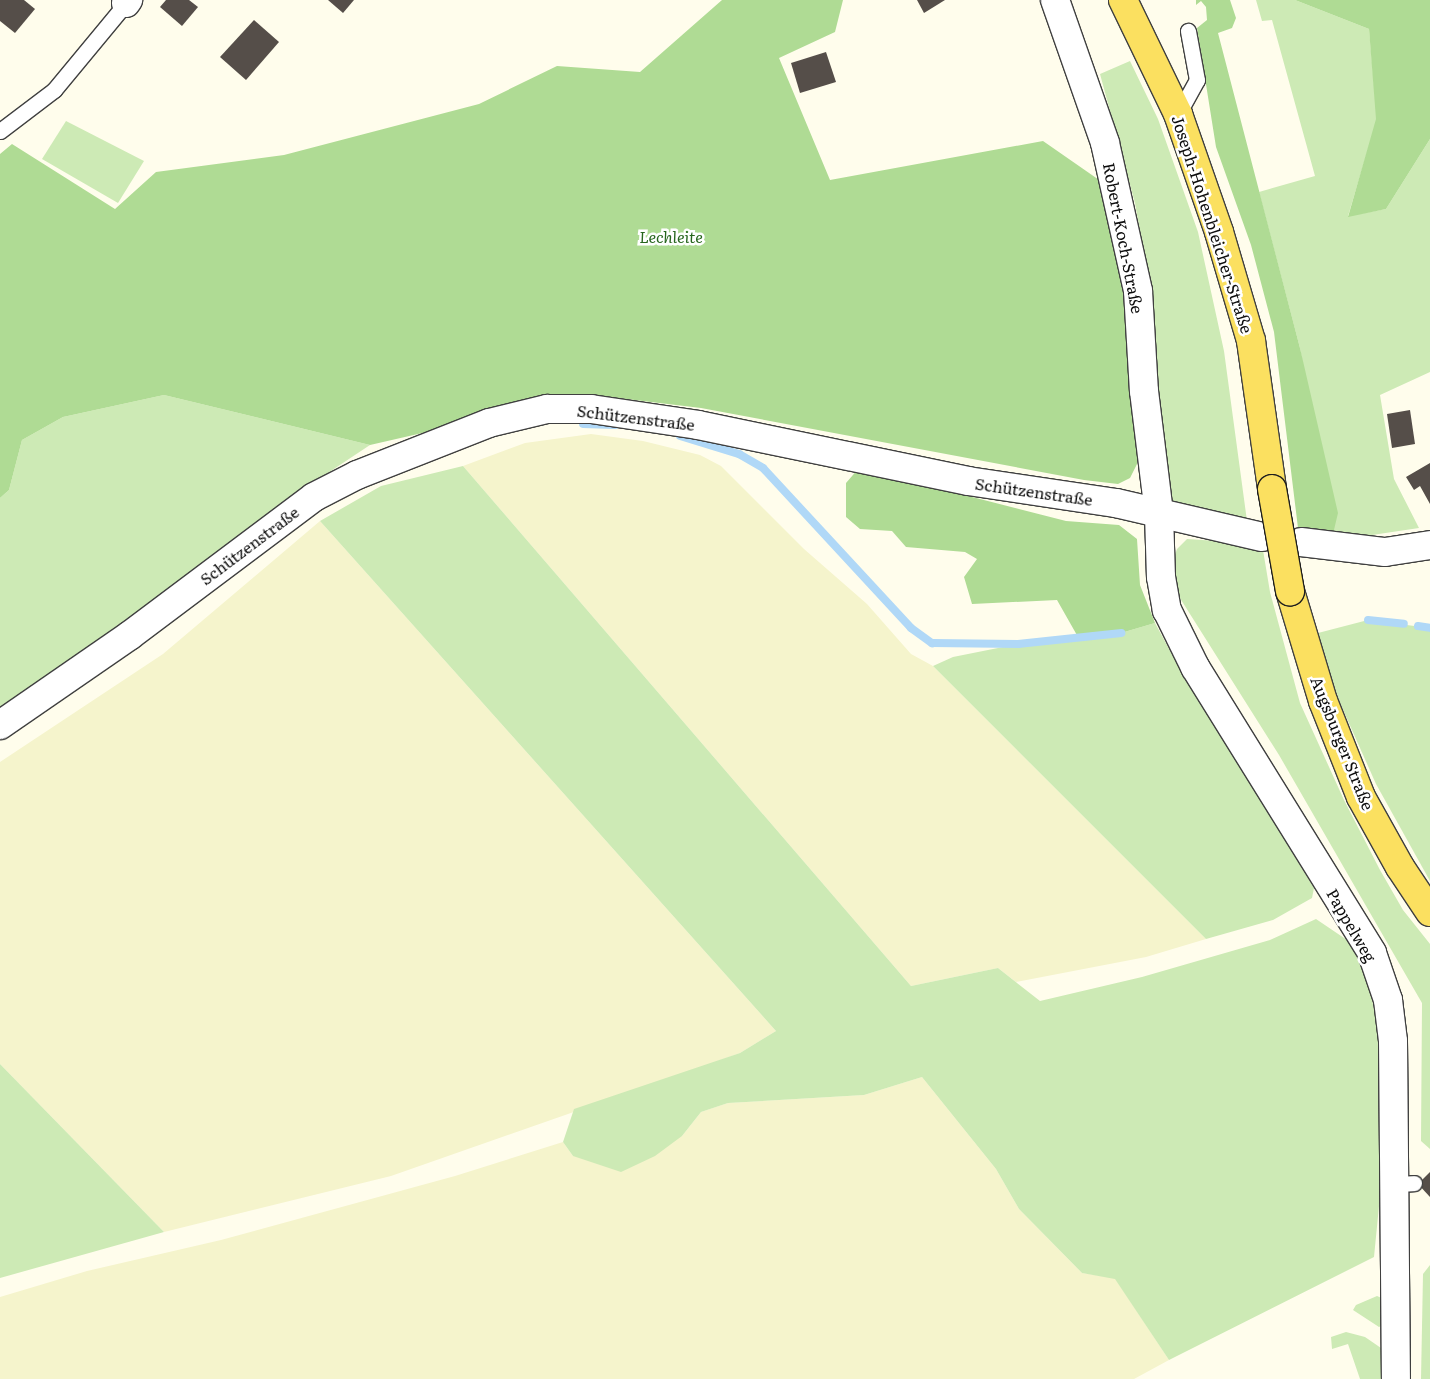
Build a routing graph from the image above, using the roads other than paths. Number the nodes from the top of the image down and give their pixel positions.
1 (1055, 0) edge
2 (1123, 0) edge
3 (127, 1) edge
4 (1188, 31) dead end
5 (1178, 114) junction
6 (0, 131) edge
7 (1159, 514) junction
8 (1262, 537) dead end
9 (1300, 542) dead end
10 (1430, 544) edge
11 (1290, 591) joint
12 (0, 725) edge
13 (1430, 912) edge
14 (1396, 1379) edge

1 - 7 street, Robert-Koch-Straße
2 - 5 main road, Joseph-Hohenbleicher-Straße
3 - 6 lane
4 - 5 lane
5 - 11 main road, Joseph-Hohenbleicher-Straße, bridge
7 - 8 street, Schützenstraße
7 - 12 street, Schützenstraße
7 - 14 street, Pappelweg
9 - 10 street
11 - 13 main road, Augsburger Straße

